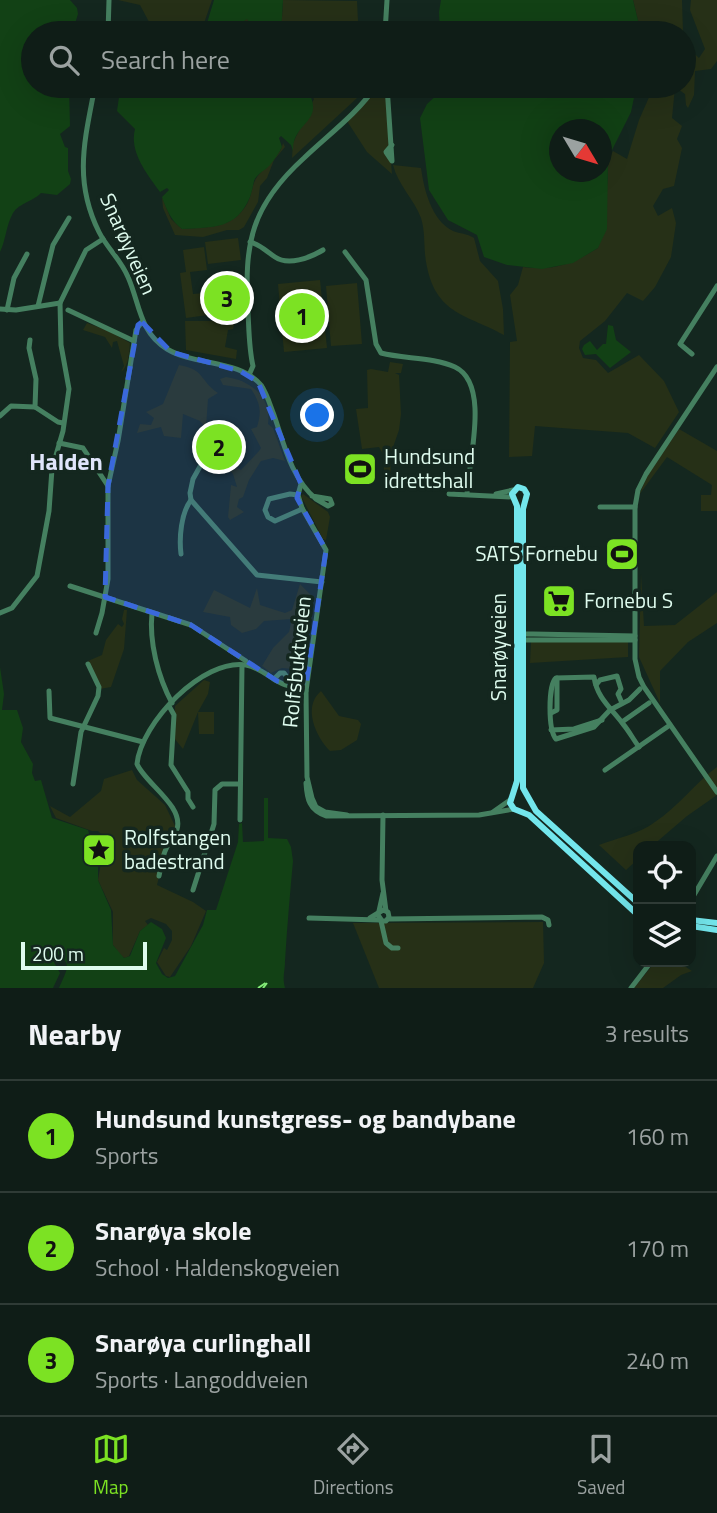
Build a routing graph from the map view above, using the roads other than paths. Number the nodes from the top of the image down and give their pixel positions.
1 (109, 0) edge
2 (387, 0) edge
3 (108, 21) edge
4 (386, 21) edge
5 (93, 98) edge
6 (366, 98) edge
7 (388, 98) edge
8 (392, 145) dead end
9 (69, 218) dead end
10 (103, 239) junction
11 (250, 242) junction
12 (323, 250) dead end
13 (345, 253) dead end
14 (27, 254) dead end
15 (717, 286) edge
16 (60, 303) junction
17 (38, 306) junction
18 (4, 310) edge
19 (68, 310) dead end
20 (142, 321) junction
21 (30, 340) dead end
22 (134, 341) junction
23 (692, 354) dead end
24 (717, 367) edge
25 (248, 374) junction
26 (35, 407) junction
27 (0, 416) edge
28 (64, 423) junction
29 (59, 443) junction
30 (207, 454) dead end
31 (301, 484) junction
32 (108, 486) junction
33 (449, 494) dead end
34 (467, 494) junction
35 (298, 495) junction
36 (514, 496) junction
37 (191, 500) junction
38 (524, 500) junction
39 (326, 502) dead end
40 (600, 507) dead end
41 (635, 507) junction
42 (302, 508) junction
43 (181, 554) dead end
44 (322, 582) junction
45 (70, 586) dead end
46 (105, 597) junction
47 (0, 613) edge
48 (152, 613) junction
49 (96, 633) dead end
50 (520, 638) junction
51 (635, 638) junction
52 (88, 664) dead end
53 (245, 665) junction
54 (286, 677) dead end
55 (274, 679) junction
56 (596, 685) junction
57 (306, 688) junction
58 (640, 689) dead end
59 (48, 691) dead end
60 (622, 703) junction
61 (649, 703) dead end
62 (170, 704) junction
63 (610, 710) junction
64 (622, 722) junction
65 (670, 724) junction
66 (84, 725) junction
67 (143, 742) junction
68 (639, 747) junction
69 (605, 770) dead end
70 (73, 784) dead end
71 (240, 784) junction
72 (524, 791) junction
73 (514, 792) junction
74 (717, 792) edge
75 (510, 800) junction
76 (530, 803) junction
77 (193, 807) dead end
78 (514, 809) junction
79 (522, 811) junction
80 (490, 813) junction
81 (383, 815) junction
82 (240, 820) dead end
83 (717, 856) edge
84 (159, 876) dead end
85 (193, 890) dead end
86 (696, 892) edge
87 (633, 898) edge
88 (633, 910) edge
89 (383, 916) junction
90 (309, 918) dead end
91 (696, 921) edge
92 (717, 923) edge
93 (549, 925) dead end
94 (696, 927) edge
95 (717, 930) edge
96 (398, 948) dead end
97 (648, 967) edge
98 (631, 988) edge

1 - 3 street
2 - 4 street
5 - 10 street, Snarøyveien
6 - 11 street
7 - 8 street
9 - 17 street
10 - 16 street
10 - 20 street, Snarøyveien
11 - 12 street
11 - 25 street
13 - 34 street
14 - 18 street
15 - 23 street
16 - 17 street
16 - 28 street
17 - 18 street
19 - 22 street
20 - 22 street
20 - 25 street, Snarøyveien
21 - 26 street
22 - 32 street
24 - 41 street
25 - 31 street
26 - 27 street
26 - 28 street
28 - 29 street
29 - 32 street
29 - 47 street
30 - 37 street
31 - 35 street
31 - 39 street
32 - 46 street
33 - 34 street
34 - 36 street
35 - 42 street
35 - 42 street
36 - 38 main road
36 - 38 main road
36 - 50 main road, Snarøyveien
37 - 43 street
37 - 44 street
38 - 50 main road, Snarøyveien
40 - 41 street
41 - 51 street
42 - 44 street, Rolfsbuktveien
44 - 57 street, Rolfsbuktveien
45 - 46 street
46 - 48 street
46 - 49 street
48 - 53 street
48 - 62 street
50 - 51 street
50 - 72 main road, Snarøyveien
50 - 73 main road, Snarøyveien
51 - 65 street
52 - 66 street
53 - 55 street
53 - 62 street
53 - 71 street
54 - 55 street
55 - 57 street
56 - 60 street
56 - 63 street
56 - 63 street
57 - 81 street, Rolfsbuktveien
58 - 60 street
59 - 66 street
60 - 63 street
61 - 64 street
62 - 67 street
62 - 77 street
63 - 64 street
64 - 68 street
65 - 68 street
65 - 74 street
66 - 67 street
66 - 70 street
67 - 84 street
68 - 69 street
71 - 82 street
71 - 85 street
72 - 73 main road
72 - 76 main road
73 - 75 main road
75 - 78 main road
75 - 80 street
76 - 79 main road
76 - 87 main road
78 - 79 main road
78 - 80 street, Rolfsbuktveien
79 - 88 main road
80 - 81 street, Rolfsbuktveien
81 - 89 street
83 - 86 street
89 - 90 street
89 - 93 street
89 - 96 street
91 - 92 main road
94 - 95 main road
97 - 98 street

